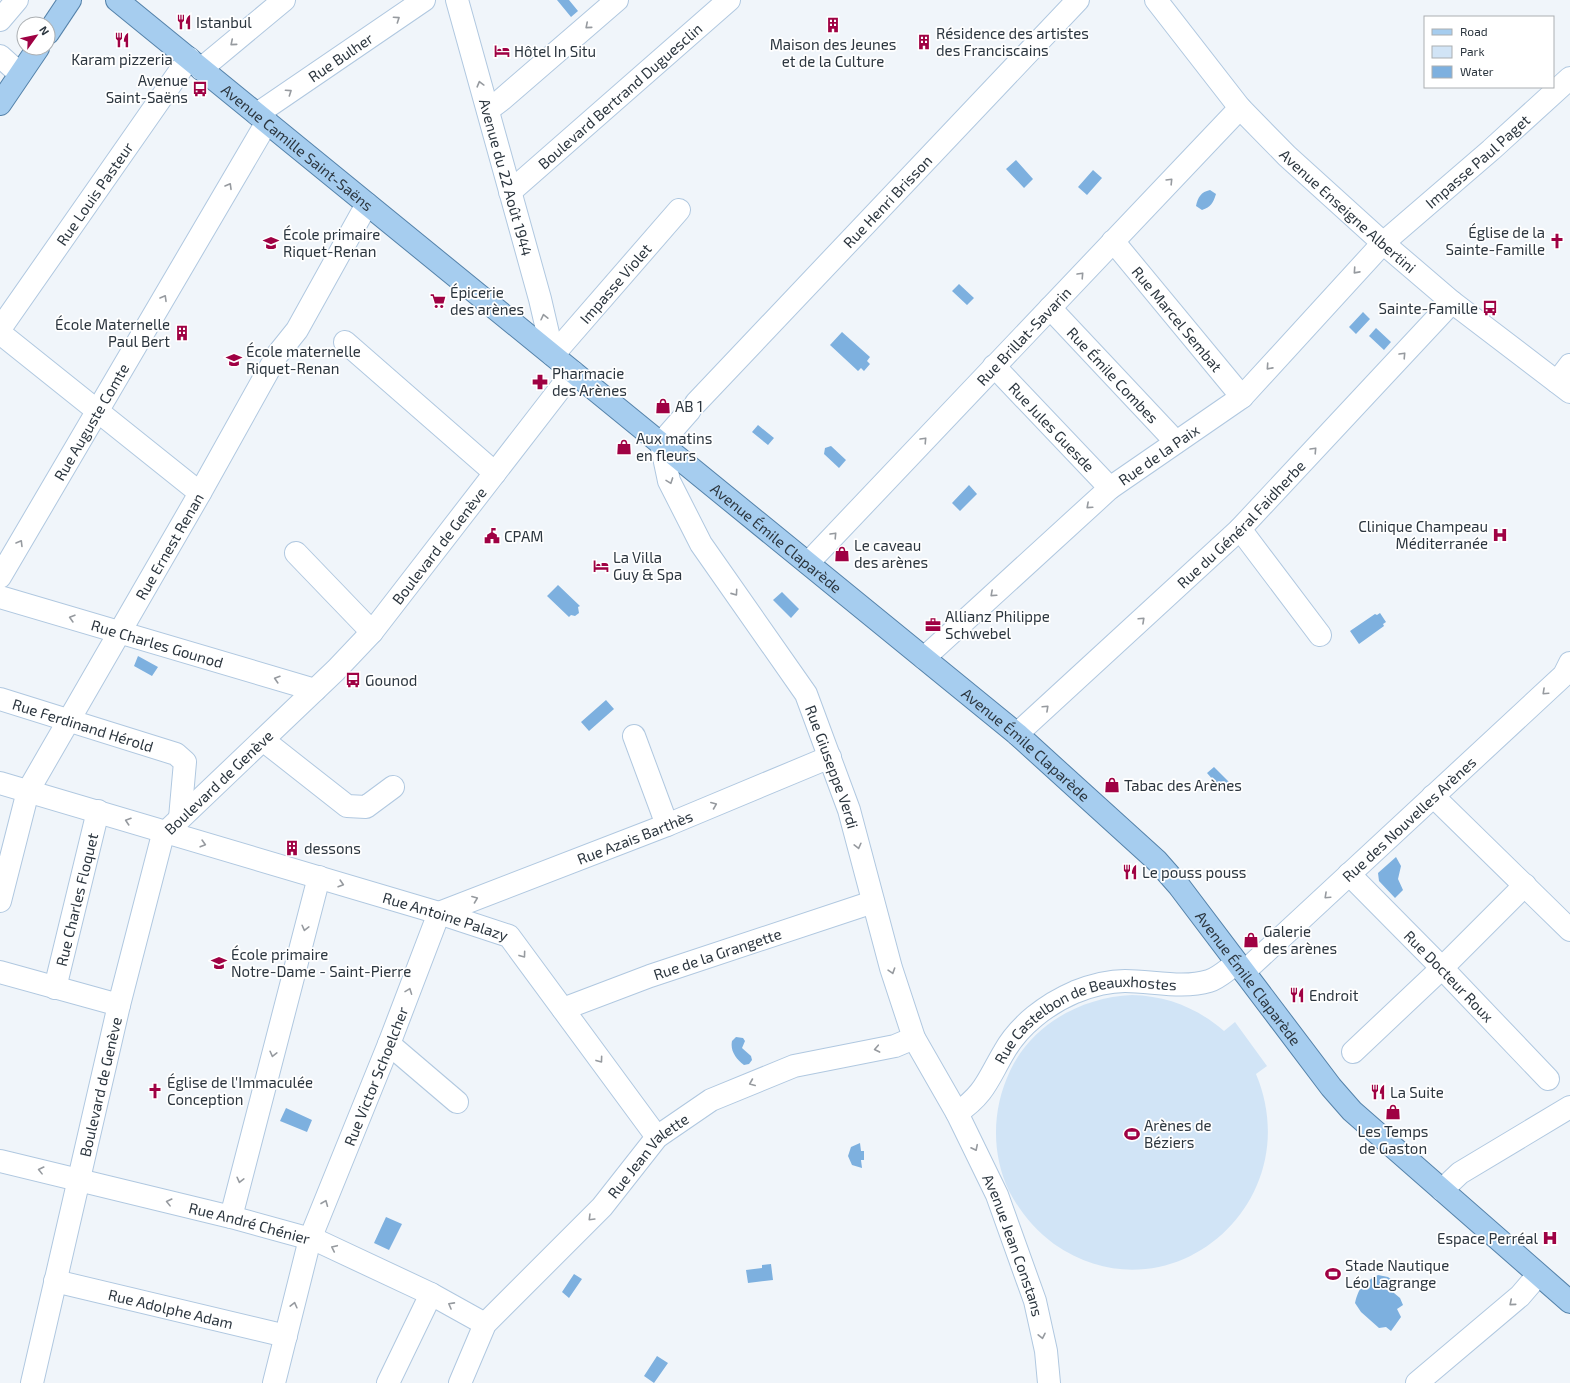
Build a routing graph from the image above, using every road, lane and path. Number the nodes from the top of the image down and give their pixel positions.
1 (17, 0) edge
2 (70, 0) edge
3 (117, 0) edge
4 (284, 0) edge
5 (424, 0) edge
6 (457, 0) edge
7 (617, 0) edge
8 (729, 0) edge
9 (1078, 0) edge
10 (1156, 0) edge
11 (0, 20) edge
12 (56, 21) edge
13 (0, 56) edge
14 (32, 56) edge
15 (195, 64) junction
16 (20, 74) junction
17 (1570, 78) edge
18 (0, 104) edge
19 (1240, 108) junction
20 (488, 110) junction
21 (262, 118) junction
22 (510, 192) junction
23 (367, 204) junction
24 (678, 210) dead end
25 (1113, 241) junction
26 (1383, 242) junction
27 (1452, 302) junction
28 (1050, 308) junction
29 (0, 329) edge
30 (0, 333) edge
31 (346, 342) dead end
32 (553, 356) junction
33 (1570, 365) edge
34 (994, 366) junction
35 (573, 372) junction
36 (1563, 387) edge
37 (1242, 397) junction
38 (98, 411) junction
39 (1176, 442) junction
40 (661, 443) junction
41 (495, 473) junction
42 (1110, 488) junction
43 (200, 493) junction
44 (1240, 529) junction
45 (296, 553) dead end
46 (808, 563) junction
47 (0, 577) edge
48 (0, 597) edge
49 (119, 631) junction
50 (372, 632) junction
51 (1320, 635) dead end
52 (924, 658) junction
53 (1570, 663) edge
54 (315, 690) junction
55 (0, 699) edge
56 (68, 720) junction
57 (1017, 734) junction
58 (634, 736) dead end
59 (263, 740) junction
60 (830, 758) junction
61 (184, 762) junction
62 (221, 781) junction
63 (0, 783) edge
64 (393, 787) dead end
65 (28, 791) junction
66 (1434, 796) junction
67 (98, 811) junction
68 (667, 825) junction
69 (173, 826) junction
70 (1349, 874) junction
71 (319, 877) junction
72 (1525, 885) junction
73 (0, 901) edge
74 (873, 902) junction
75 (439, 913) junction
76 (1570, 930) edge
77 (1241, 967) junction
78 (1442, 968) junction
79 (0, 972) edge
80 (55, 988) junction
81 (119, 1005) junction
82 (563, 1009) junction
83 (914, 1038) junction
84 (389, 1044) junction
85 (1353, 1052) dead end
86 (1548, 1079) dead end
87 (457, 1102) dead end
88 (1570, 1107) edge
89 (957, 1114) junction
90 (657, 1137) junction
91 (0, 1161) edge
92 (78, 1180) junction
93 (1442, 1190) junction
94 (231, 1217) junction
95 (310, 1239) junction
96 (1538, 1275) junction
97 (56, 1281) junction
98 (431, 1294) junction
99 (1570, 1302) edge
100 (485, 1324) junction
101 (286, 1336) junction
102 (1423, 1381) edge
103 (32, 1383) edge
104 (274, 1383) edge
105 (388, 1383) edge
106 (460, 1383) edge
107 (1049, 1383) edge

1 - 11 street
2 - 12 main road
3 - 15 main road, Avenue Camille Saint-Saëns
4 -> 15 street, Rue Louis Pasteur
21 -> 5 street, Rue Bulher
20 -> 6 street, Avenue du 22 Août 1944
7 -> 20 street
8 - 22 street, Boulevard Bertrand Duguesclin
9 - 40 street, Rue Henri Brisson
10 - 19 street, Avenue Enseigne Albertini
13 - 16 street
14 - 16 main road
15 - 21 main road, Avenue Camille Saint-Saëns
15 - 29 street, Rue Louis Pasteur
16 - 18 main road
17 - 26 street, Impasse Paul Paget
25 -> 19 street, Rue Brillat-Savarin
19 - 26 street, Avenue Enseigne Albertini
20 - 22 street, Avenue du 22 Août 1944
21 - 23 main road, Avenue Camille Saint-Saëns
38 -> 21 street, Rue Auguste Comte
32 -> 22 street, Avenue du 22 Août 1944
23 - 32 main road, Avenue Camille Saint-Saëns
23 - 43 street, Rue Ernest Renan
24 - 32 street, Impasse Violet
28 -> 25 street, Rue Brillat-Savarin
25 - 37 street, Rue Marcel Sembat
26 - 27 street, Avenue Enseigne Albertini
26 -> 37 street, Rue de la Paix
27 - 36 street, Avenue Enseigne Albertini
44 -> 27 street, Rue du Général Faidherbe
28 - 34 street, Rue Brillat-Savarin
28 - 39 street, Rue Émile Combes
30 - 38 street
31 - 41 street
32 - 35 main road, Avenue Émile Claparède
33 - 36 street
34 - 42 street, Rue Jules Guesde
46 -> 34 street, Rue Brillat-Savarin
35 - 40 main road, Avenue Émile Claparède
35 - 41 street, Boulevard de Genève
37 - 39 street, Rue de la Paix
38 - 43 street
47 -> 38 street, Rue Auguste Comte
39 - 42 street, Rue de la Paix
40 - 46 main road, Avenue Émile Claparède
40 -> 60 street, Rue Giuseppe Verdi
41 - 50 street, Boulevard de Genève
42 -> 52 street, Rue de la Paix
43 - 49 street, Rue Ernest Renan
44 - 51 street
57 -> 44 street, Rue du Général Faidherbe
45 - 50 street
46 - 52 main road, Avenue Émile Claparède
49 -> 48 street, Rue Charles Gounod
54 -> 49 street, Rue Charles Gounod
49 - 56 street, Rue Ernest Renan
50 - 54 street, Boulevard de Genève
52 - 57 main road, Avenue Émile Claparède
53 -> 66 street, Rue des Nouvelles Arènes
54 - 59 street, Boulevard de Genève
55 - 56 street, Rue Ferdinand Hérold
56 - 61 street, Rue Ferdinand Hérold
56 - 65 street, Rue Ernest Renan
57 - 77 main road, Avenue Émile Claparède
58 - 68 street
59 - 62 street, Boulevard de Genève
59 - 64 street
68 -> 60 street, Rue Azais Barthès
60 -> 74 street, Rue Giuseppe Verdi
61 - 62 street, Rue Ferdinand Hérold
61 - 69 street
62 - 69 street, Boulevard de Genève
63 - 65 street, Rue Antoine Palazy
65 - 67 street, Rue Antoine Palazy
65 - 73 street, Rue Ernest Renan
66 - 70 street, Rue des Nouvelles Arènes
66 - 72 street
69 -> 67 street, Rue Antoine Palazy
67 - 80 street, Rue Charles Floquet
75 -> 68 street, Rue Azais Barthès
69 -> 71 street, Rue Antoine Palazy
69 - 81 street, Boulevard de Genève
70 -> 77 street, Rue des Nouvelles Arènes
70 - 78 street, Rue Docteur Roux
71 -> 75 street, Rue Antoine Palazy
71 -> 94 street
72 - 76 street
72 - 78 street
74 - 82 street, Rue de la Grangette
74 -> 83 street, Rue Giuseppe Verdi
75 -> 82 street, Rue Antoine Palazy
84 -> 75 street, Rue Victor Schoelcher
77 - 89 street, Rue Castelbon de Beauxhostes
77 - 93 main road, Avenue Émile Claparède
78 - 85 street
78 - 86 street, Rue Docteur Roux
79 - 80 street
80 - 81 street
81 - 92 street, Boulevard de Genève
82 -> 90 street, Rue Antoine Palazy
83 - 89 street, Rue Giuseppe Verdi
83 -> 90 street, Rue Jean Valette
84 - 87 street
95 -> 84 street, Rue Victor Schoelcher
88 - 93 street
89 -> 107 street, Avenue Jean Constans
90 -> 100 street, Rue Jean Valette
92 -> 91 street, Rue André Chénier
94 -> 92 street, Rue André Chénier
92 - 97 street, Boulevard de Genève
93 - 96 main road, Avenue Émile Claparède
94 - 95 street, Rue André Chénier
98 -> 95 street, Rue André Chénier
101 -> 95 street, Rue Victor Schoelcher
96 - 99 main road, Avenue Émile Claparède
96 -> 102 street
97 - 101 street, Rue Adolphe Adam
97 - 103 street, Boulevard de Genève
100 -> 98 street, Rue André Chénier
98 - 105 street
100 - 106 street, Rue Jean Valette
101 - 104 street, Rue Victor Schoelcher

